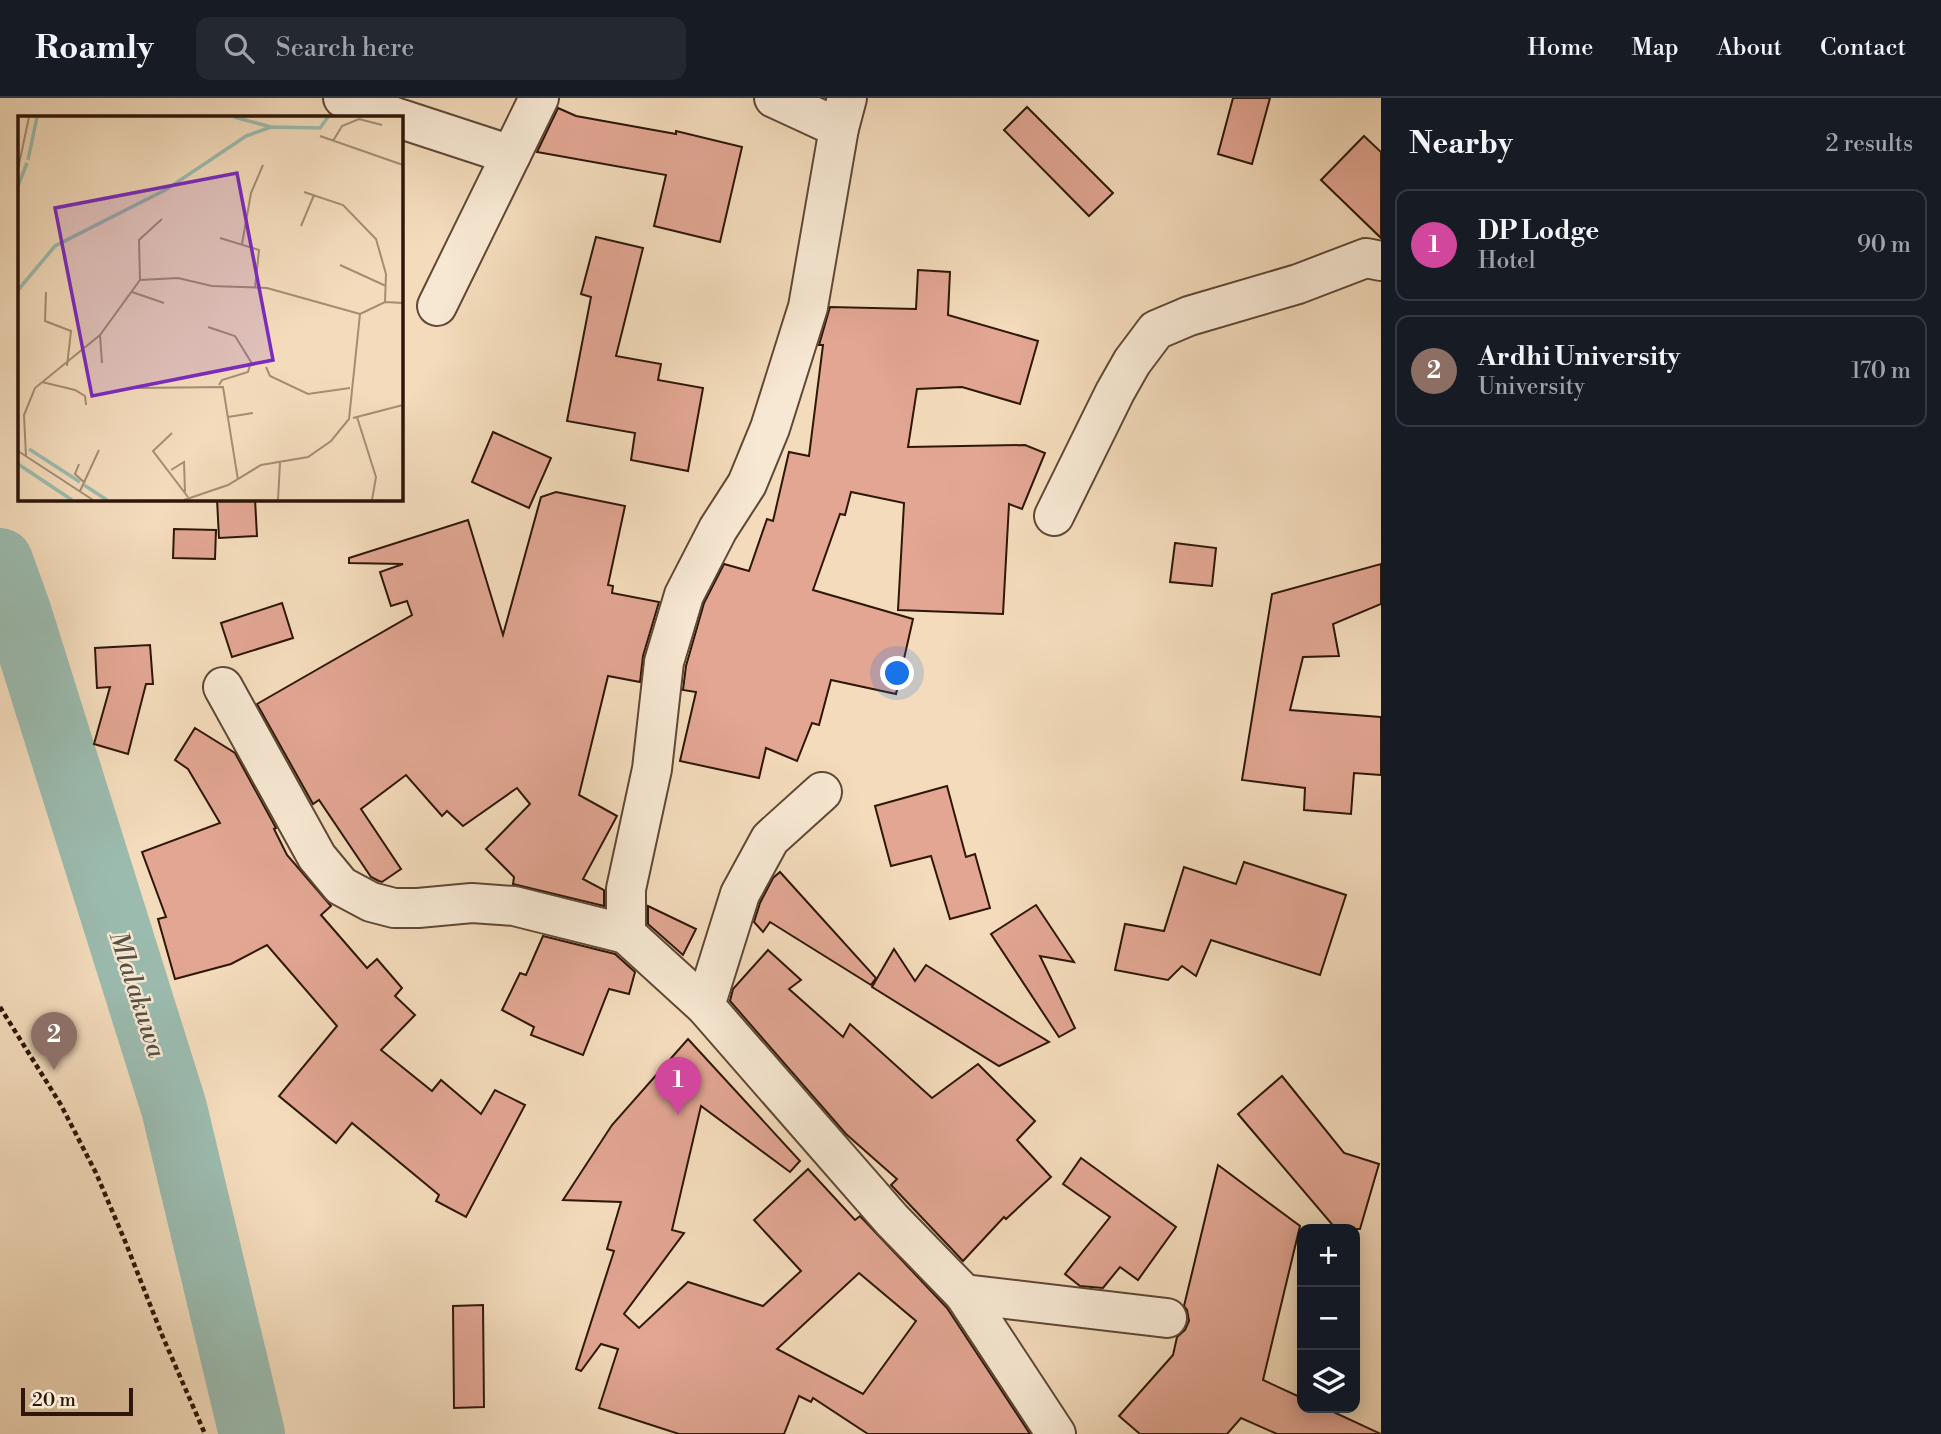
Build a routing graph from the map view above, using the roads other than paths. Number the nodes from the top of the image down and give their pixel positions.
1 (343, 98) edge
2 (539, 98) edge
3 (774, 98) edge
4 (843, 113) edge
5 (392, 116) edge
6 (402, 119) edge
7 (511, 155) junction
8 (1381, 261) edge
9 (437, 306) dead end
10 (1054, 516) dead end
11 (223, 687) dead end
12 (822, 792) dead end
13 (626, 934) junction
14 (705, 1006) junction
15 (964, 1294) junction
16 (1167, 1318) dead end
17 (1056, 1434) edge

1 - 5 street
2 - 7 street
3 - 4 street
4 - 13 street
6 - 7 street
7 - 9 street
8 - 10 street
11 - 13 street
12 - 14 street
13 - 14 street
14 - 15 street
15 - 16 street
15 - 17 street

